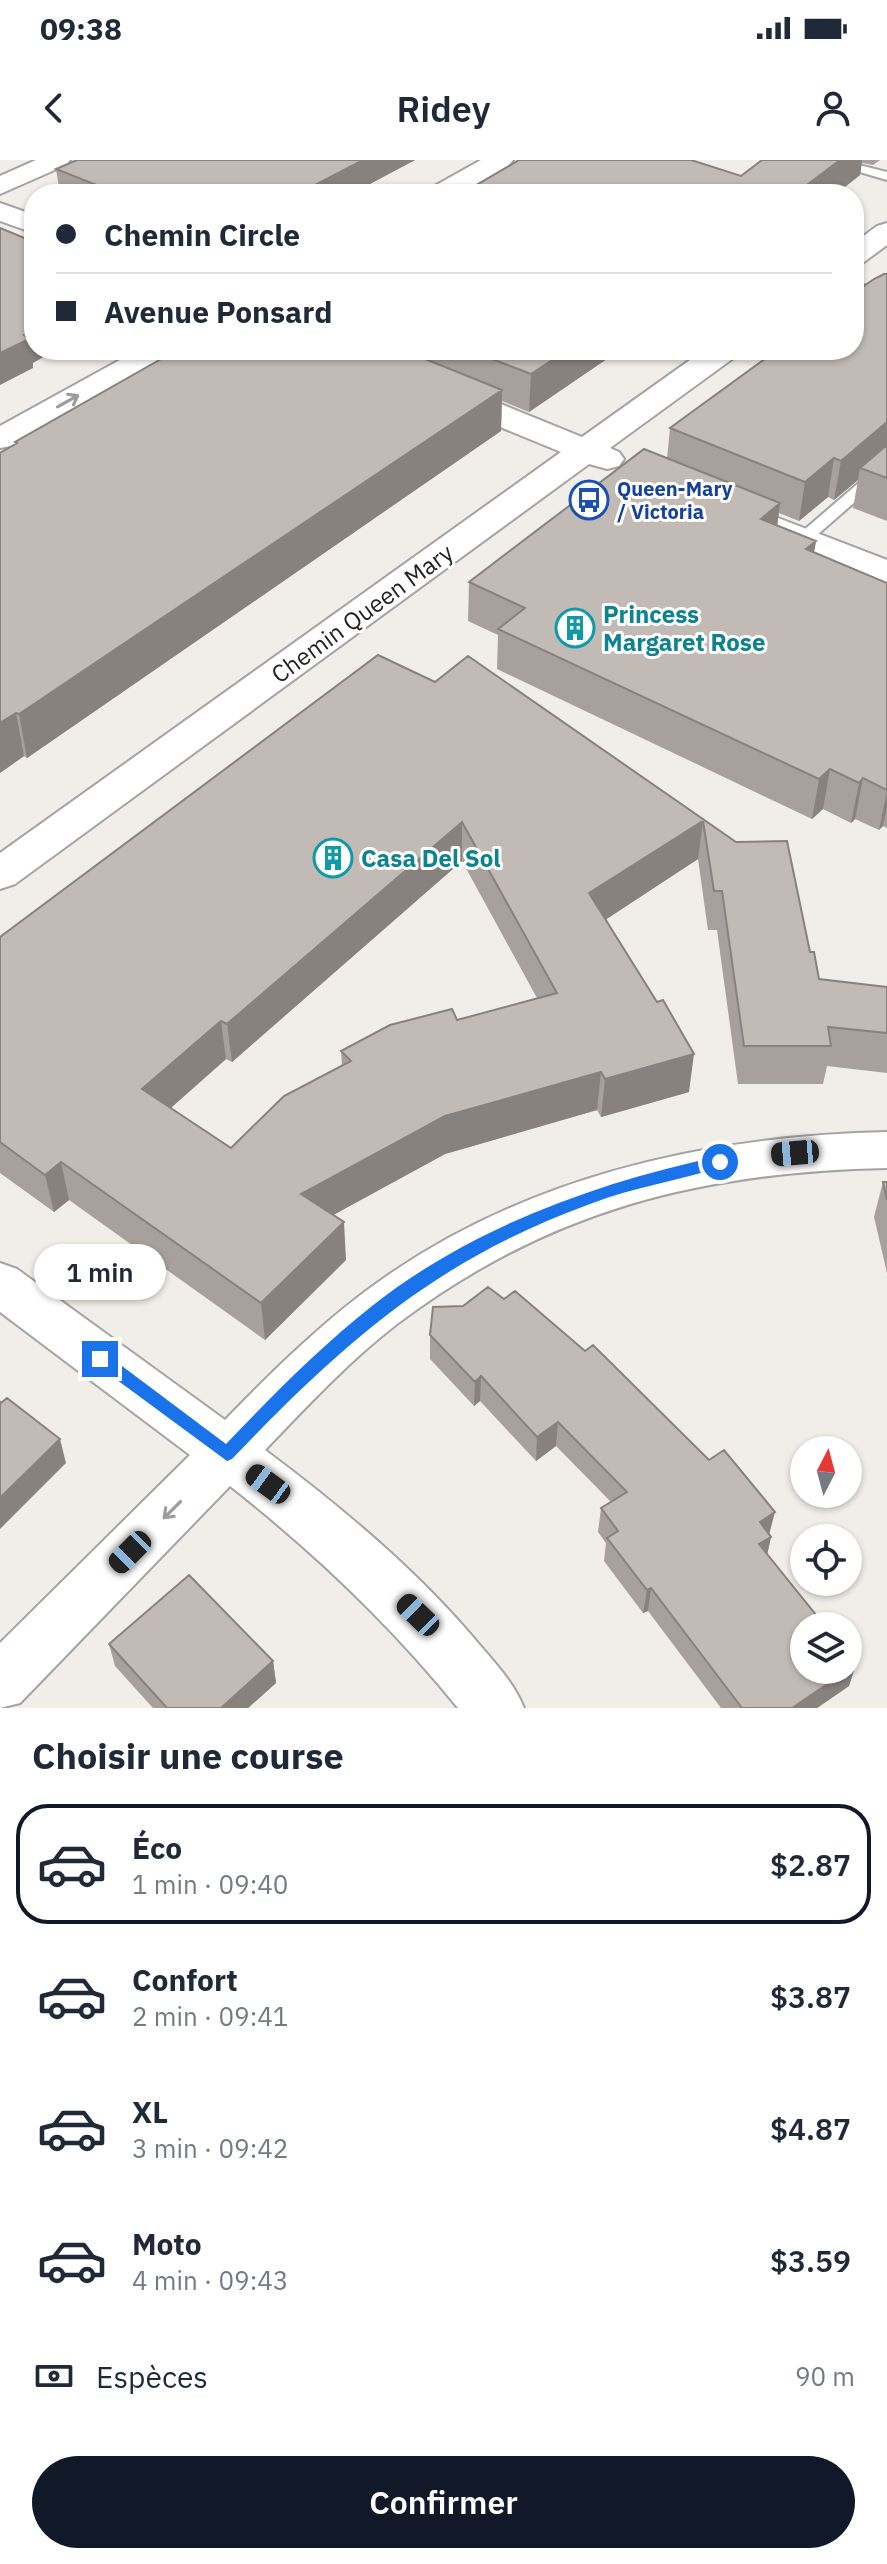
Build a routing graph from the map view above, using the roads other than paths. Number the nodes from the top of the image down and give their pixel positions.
1 (57, 160) edge
2 (500, 160) edge
3 (825, 160) edge
4 (887, 176) edge
5 (458, 184) edge
6 (0, 186) edge
7 (0, 211) edge
8 (24, 221) edge
9 (887, 232) edge
10 (864, 249) edge
11 (864, 294) edge
12 (887, 302) edge
13 (142, 360) edge
14 (365, 360) edge
15 (710, 360) edge
16 (0, 439) edge
17 (587, 451) junction
18 (887, 466) edge
19 (635, 470) edge
20 (732, 510) edge
21 (803, 539) junction
22 (887, 573) edge
23 (0, 874) edge
24 (887, 1150) edge
25 (0, 1284) edge
26 (227, 1454) junction
27 (0, 1683) edge
28 (495, 1708) edge

1 - 6 street
2 - 5 street
3 - 4 lane
7 - 8 street
9 - 10 street
11 - 12 street
16 -> 13 street
14 - 17 street
15 - 17 street, Chemin Queen Mary
17 - 19 street
17 - 23 street, Chemin Queen Mary
18 - 21 lane
20 - 21 street
21 - 22 street
24 - 26 street
25 - 26 street
26 -> 27 street
26 - 28 street

